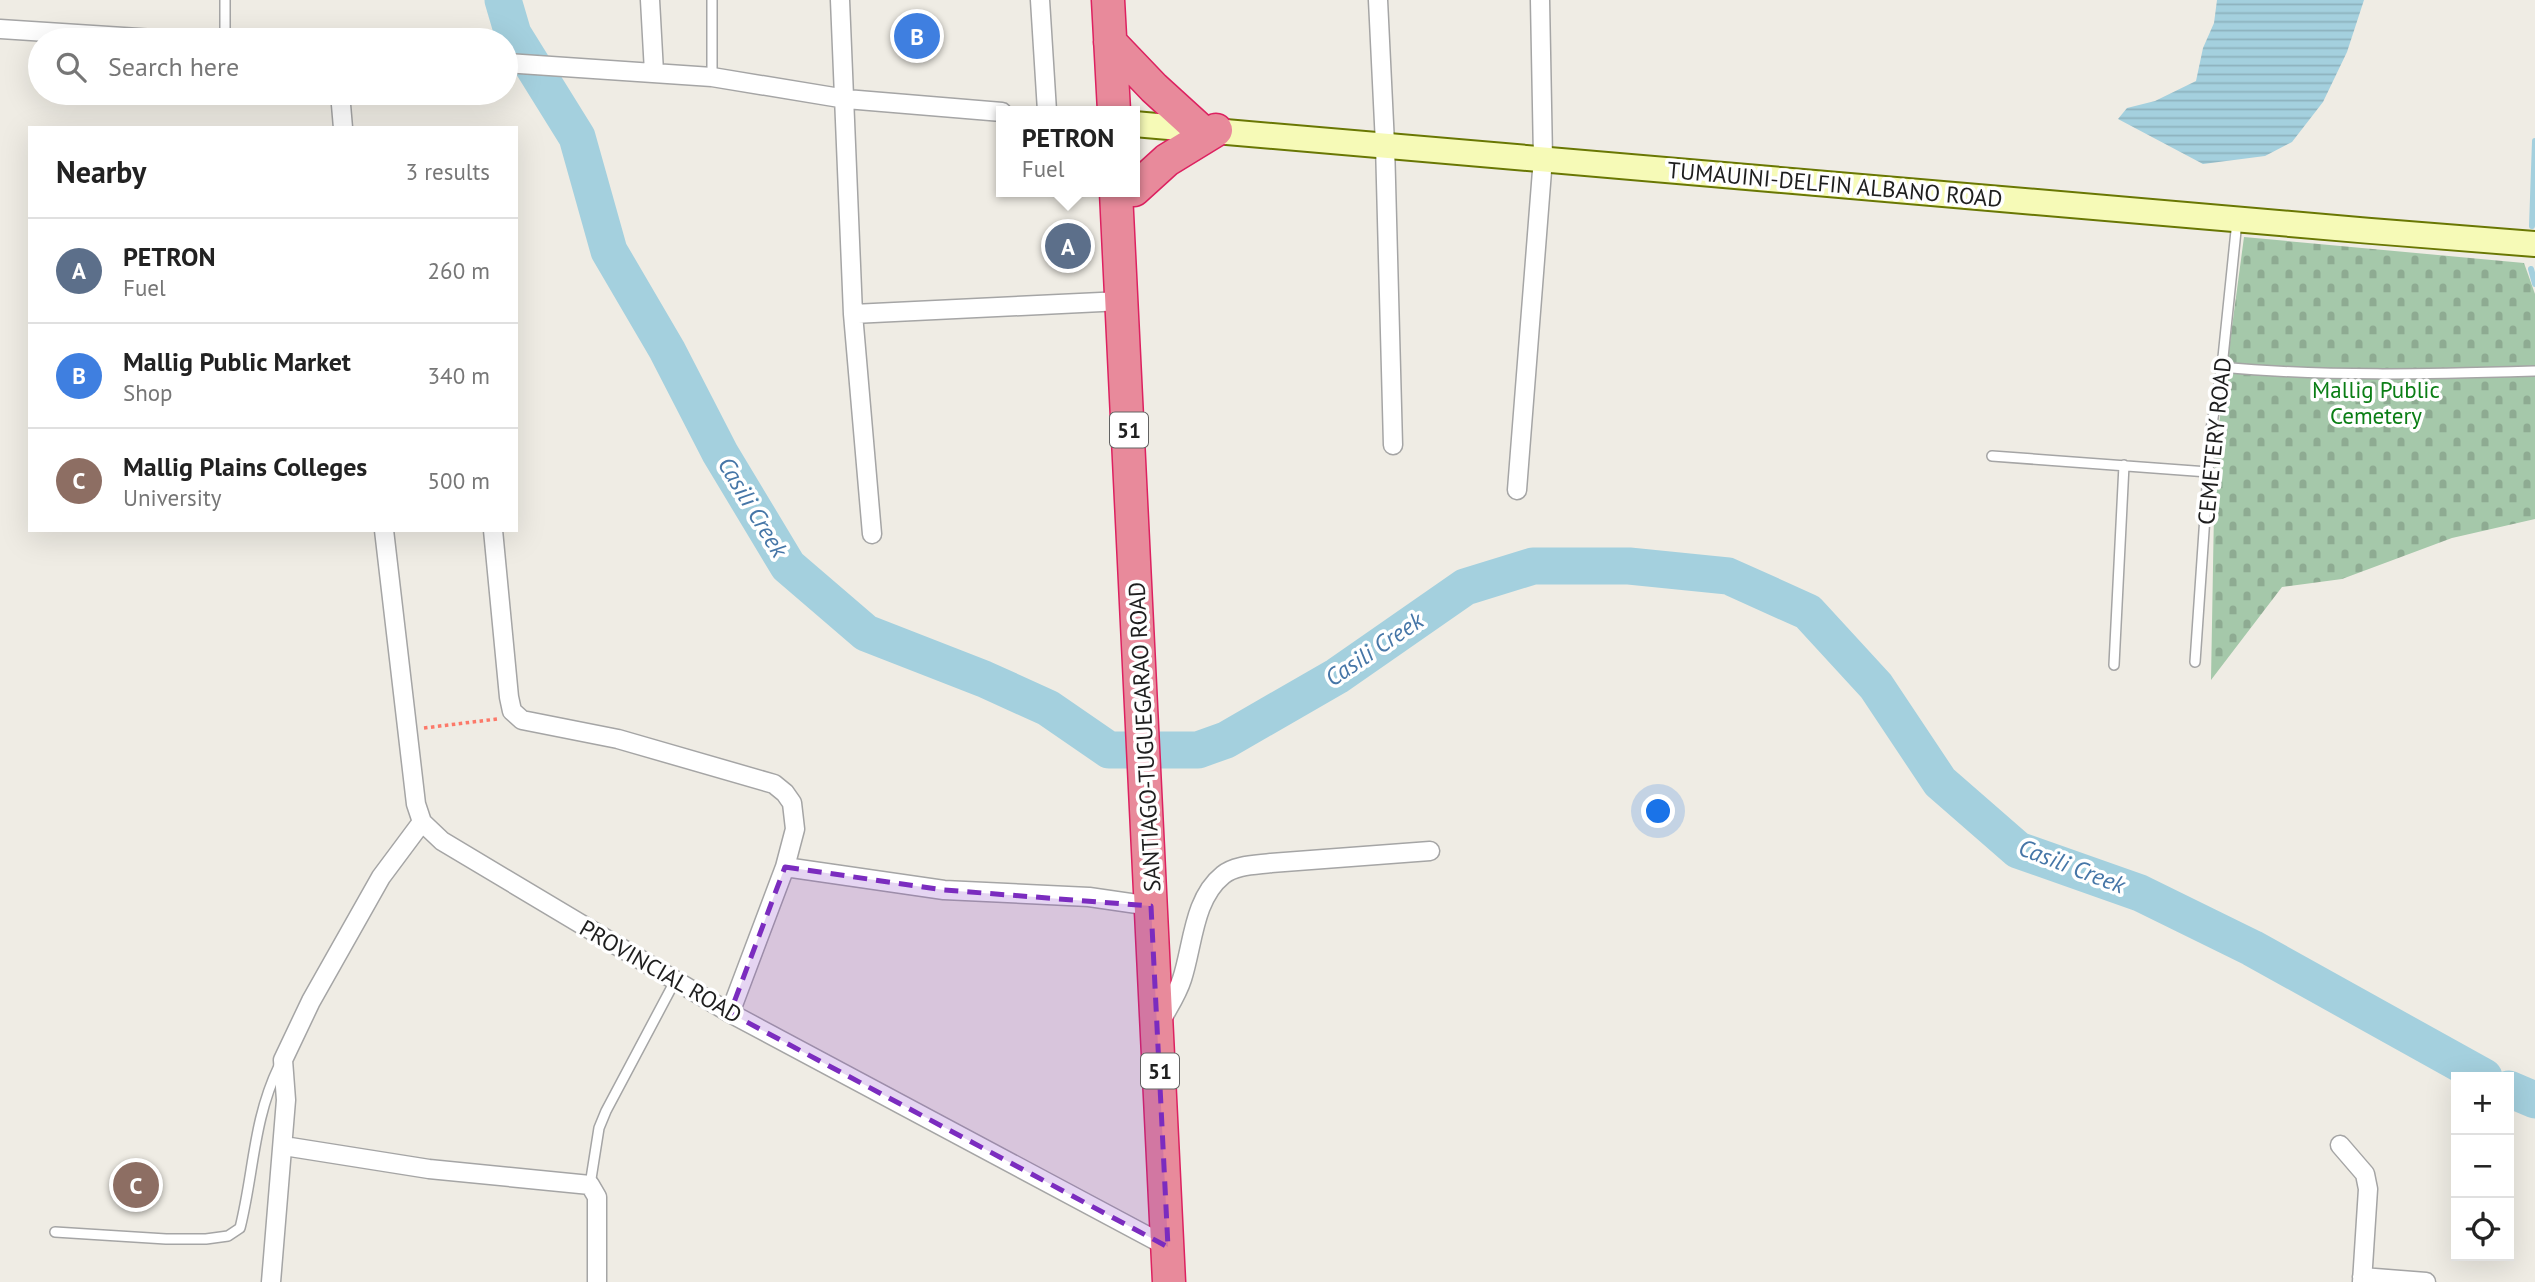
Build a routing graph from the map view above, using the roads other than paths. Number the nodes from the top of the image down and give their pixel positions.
1 (225, 0) edge
2 (650, 0) edge
3 (712, 0) edge
4 (840, 0) edge
5 (1041, 0) edge
6 (1108, 0) edge
7 (1378, 0) edge
8 (1540, 0) edge
9 (225, 28) edge
10 (0, 29) edge
11 (28, 31) edge
12 (1110, 42) junction
13 (518, 64) edge
14 (654, 72) junction
15 (712, 77) junction
16 (846, 99) junction
17 (341, 105) edge
18 (1047, 106) edge
19 (1114, 106) edge
20 (996, 112) edge
21 (1140, 124) edge
22 (343, 126) edge
23 (1208, 130) junction
24 (1385, 144) junction
25 (1543, 158) junction
26 (1140, 182) edge
27 (1125, 197) edge
28 (2237, 221) junction
29 (2535, 244) edge
30 (1122, 301) junction
31 (853, 314) junction
32 (2222, 367) junction
33 (2535, 371) edge
34 (1393, 445) dead end
35 (1992, 456) dead end
36 (2124, 465) junction
37 (2208, 472) junction
38 (1517, 490) dead end
39 (384, 532) edge
40 (493, 532) edge
41 (872, 534) dead end
42 (2195, 662) dead end
43 (2114, 665) dead end
44 (422, 822) junction
45 (1430, 851) dead end
46 (785, 867) junction
47 (1151, 906) junction
48 (675, 982) junction
49 (730, 1013) junction
50 (1158, 1026) junction
51 (283, 1060) junction
52 (2340, 1145) dead end
53 (284, 1146) junction
54 (590, 1185) junction
55 (55, 1232) dead end
56 (1168, 1247) junction
57 (2362, 1280) edge
58 (271, 1282) edge
59 (597, 1282) edge
60 (1169, 1282) edge
61 (2426, 1282) edge

1 - 9 lane
2 - 14 street
3 - 15 lane
4 - 16 street
5 - 18 street
6 - 12 highway
7 - 24 street
8 - 25 street
10 - 11 street
12 - 19 highway
12 - 23 highway
13 - 14 street
14 - 15 street
15 - 16 street
16 - 20 street
16 - 31 street
17 - 22 street
21 - 23 main road, TUMAUINI-DELFIN ALBANO ROAD
23 - 24 main road, TUMAUINI-DELFIN ALBANO ROAD
23 - 26 highway
24 - 25 main road, TUMAUINI-DELFIN ALBANO ROAD
24 - 34 street
25 - 28 main road, TUMAUINI-DELFIN ALBANO ROAD
25 - 38 street
27 - 30 highway, SANTIAGO-TUGUEGARAO ROAD / 51
28 - 29 main road, TUMAUINI-DELFIN ALBANO ROAD
28 - 32 lane, CEMETERY ROAD
30 - 31 street
30 - 47 highway, SANTIAGO-TUGUEGARAO ROAD / 51
31 - 41 street
32 - 33 lane
32 - 37 lane, CEMETERY ROAD
35 - 36 lane
36 - 37 lane
36 - 43 lane
37 - 42 lane, CEMETERY ROAD
39 - 44 street
40 - 46 street
44 - 48 street, PROVINCIAL ROAD
44 - 51 street
45 - 50 street
46 - 47 street
46 - 49 street
47 - 50 highway, SANTIAGO-TUGUEGARAO ROAD / 51
48 - 49 street, PROVINCIAL ROAD
48 - 54 lane
49 - 56 street, PROVINCIAL ROAD
50 - 56 highway, SANTIAGO-TUGUEGARAO ROAD / 51
51 - 53 street
51 - 55 lane
52 - 57 street
53 - 54 street
53 - 58 street
54 - 59 street
56 - 60 highway, SANTIAGO-TUGUEGARAO ROAD / 51
57 - 61 street

